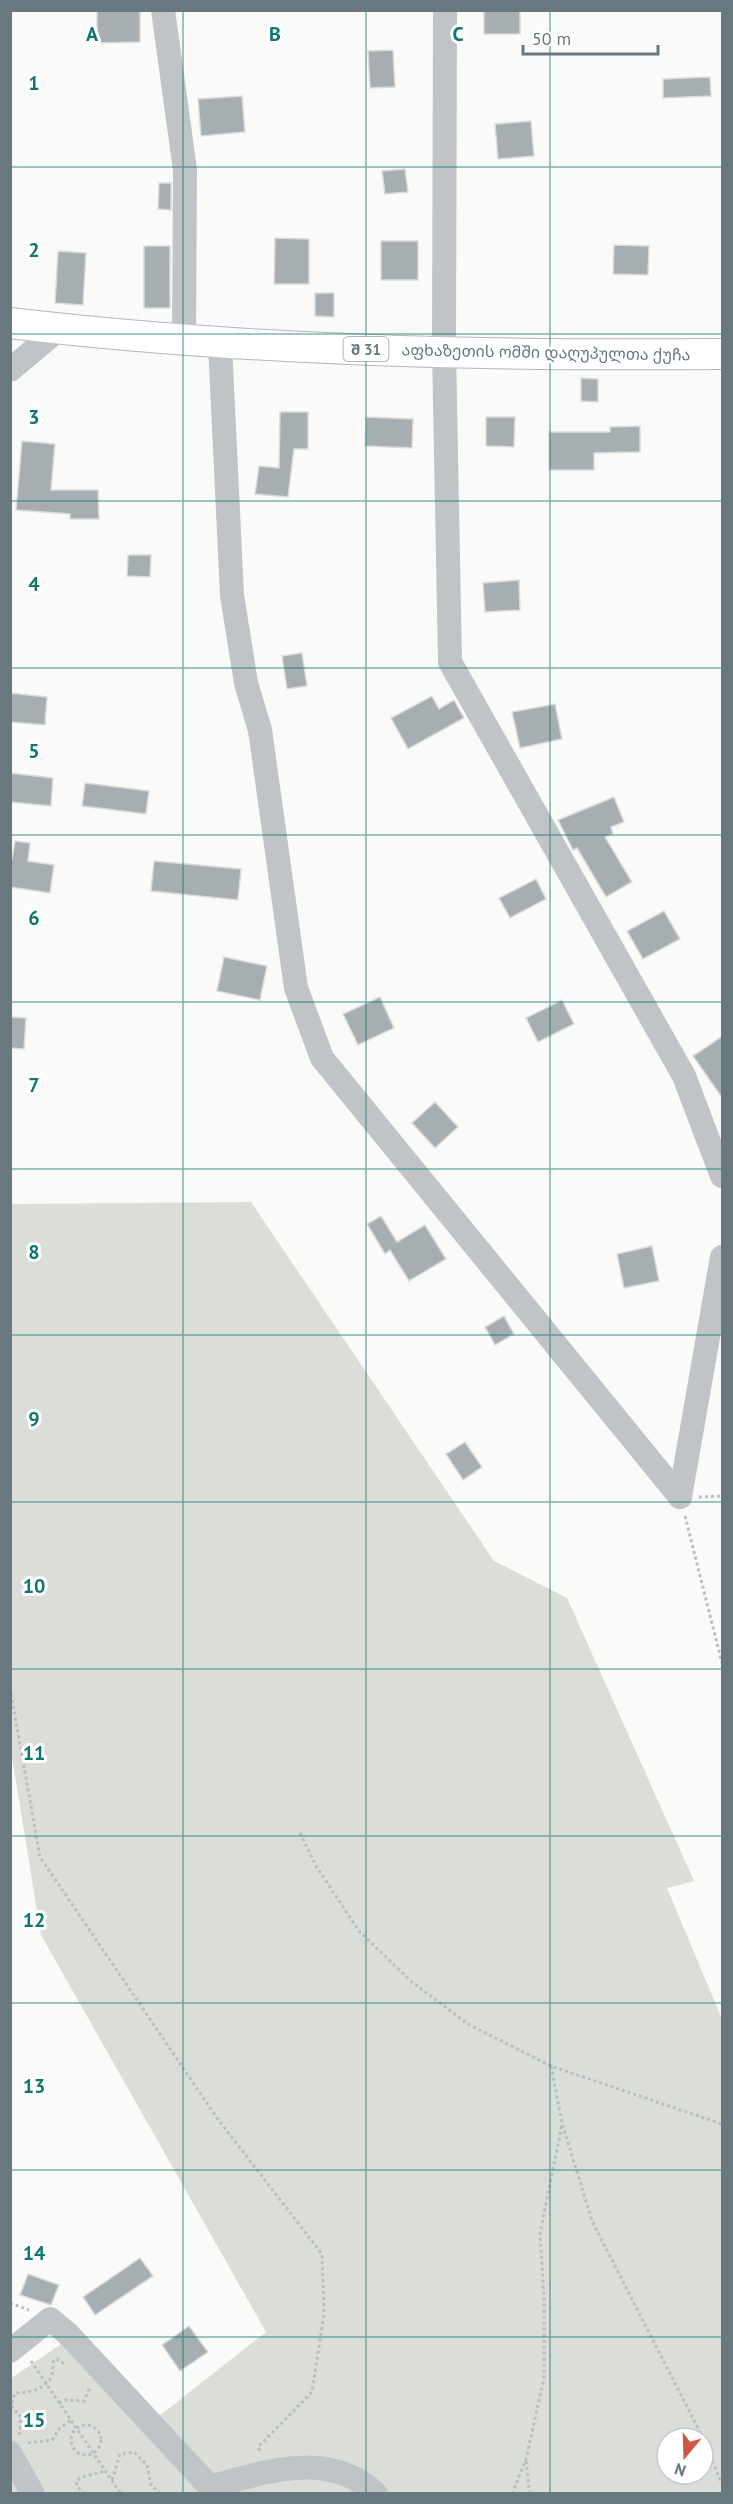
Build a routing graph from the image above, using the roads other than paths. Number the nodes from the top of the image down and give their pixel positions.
1 (163, 10) edge
2 (445, 10) edge
3 (10, 323) edge
4 (59, 329) junction
5 (184, 341) junction
6 (220, 344) junction
7 (444, 351) junction
8 (723, 354) edge
9 (10, 370) edge
10 (723, 1176) edge
11 (723, 1257) edge
12 (15, 2347) edge
13 (10, 2453) edge
14 (33, 2493) edge
15 (376, 2493) edge

1 - 5 street
2 - 7 street
3 - 4 main road, აფხაზეთის ომში დაღუპულთა ქუჩა / შ 31
4 - 5 main road, აფხაზეთის ომში დაღუპულთა ქუჩა / შ 31
4 - 9 street
5 - 6 main road, აფხაზეთის ომში დაღუპულთა ქუჩა / შ 31
6 - 7 main road, აფხაზეთის ომში დაღუპულთა ქუჩა / შ 31
6 - 11 street
7 - 8 main road, აფხაზეთის ომში დაღუპულთა ქუჩა / შ 31
7 - 10 street
12 - 15 street
13 - 14 street

